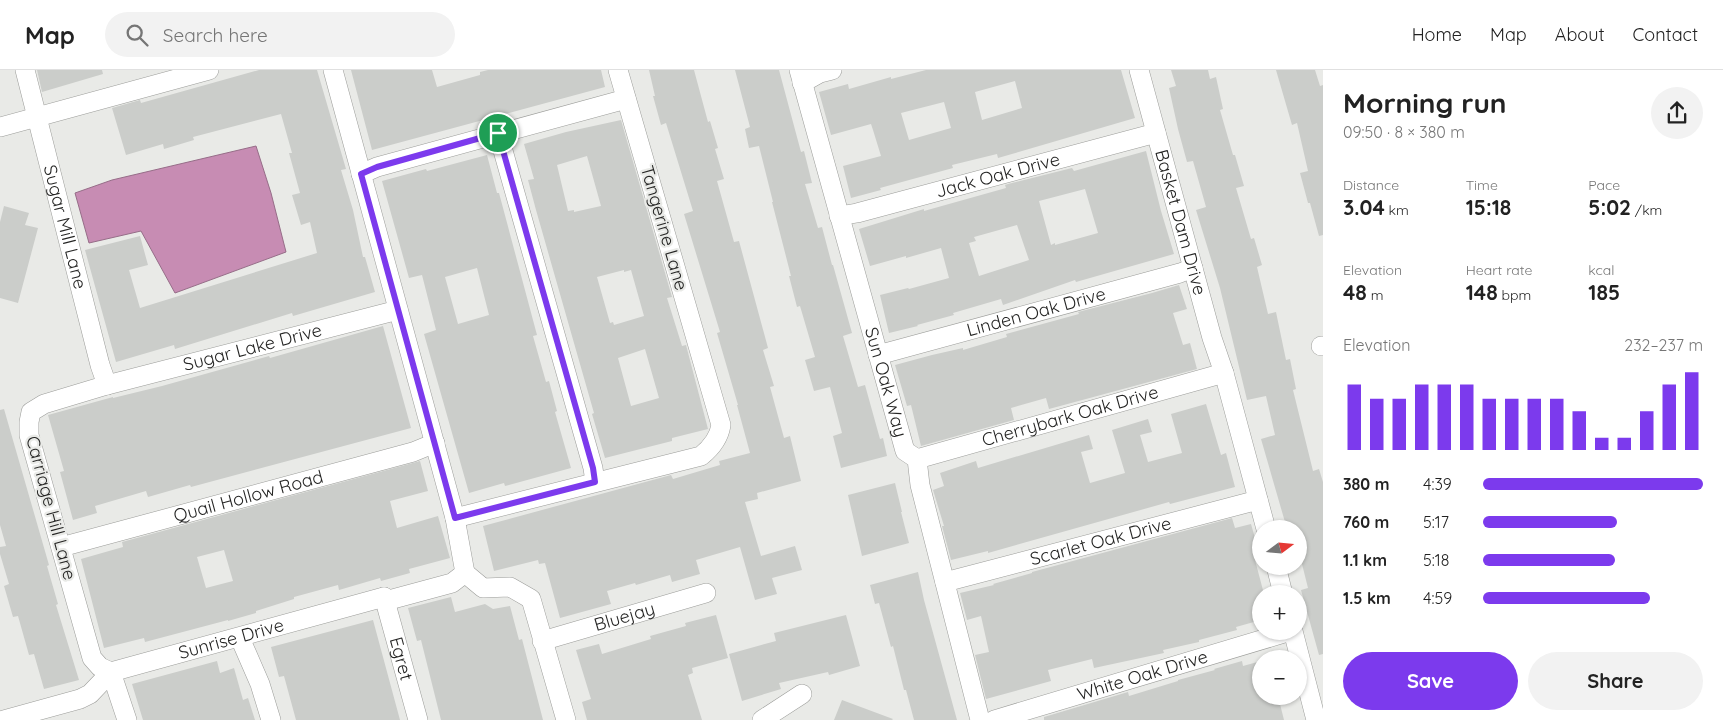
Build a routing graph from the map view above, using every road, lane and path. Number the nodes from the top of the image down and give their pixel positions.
1 (25, 70) edge
2 (209, 70) edge
3 (333, 70) edge
4 (618, 70) edge
5 (832, 70) edge
6 (1139, 70) edge
7 (801, 77) edge
8 (626, 98) junction
9 (38, 117) junction
10 (0, 127) edge
11 (1156, 132) junction
12 (498, 133) junction
13 (361, 174) junction
14 (839, 216) junction
15 (1193, 268) junction
16 (398, 310) junction
17 (878, 355) junction
18 (1224, 373) junction
19 (108, 385) junction
20 (435, 443) junction
21 (917, 459) junction
22 (595, 482) junction
23 (1258, 500) junction
24 (455, 518) junction
25 (1264, 520) edge
26 (61, 547) junction
27 (465, 573) junction
28 (945, 582) junction
29 (706, 593) dead end
30 (384, 597) junction
31 (240, 638) junction
32 (1262, 640) edge
33 (1294, 640) edge
34 (542, 641) junction
35 (111, 672) junction
36 (802, 694) dead end
37 (4, 720) edge
38 (127, 720) edge
39 (272, 720) edge
40 (418, 720) edge
41 (566, 720) edge
42 (762, 720) edge
43 (980, 720) edge
44 (994, 720) edge
45 (1316, 720) edge

1 - 9 street, Sugar Mill Lane
2 - 9 street
3 - 13 street
4 - 8 street, Tangerine Lane
5 - 7 street
6 - 11 street, Basket Dam Drive
7 - 14 street, Sun Oak Way
8 - 12 street
8 - 22 street, Tangerine Lane
9 - 10 street
9 - 19 street, Sugar Mill Lane
11 - 14 street, Jack Oak Drive
11 - 15 street, Basket Dam Drive
12 - 13 street
12 - 22 street
13 - 16 street
14 - 17 street, Sun Oak Way
15 - 17 street, Linden Oak Drive
15 - 18 street, Basket Dam Drive
16 - 19 street, Sugar Lake Drive
16 - 20 street
17 - 21 street, Sun Oak Way
18 - 21 street, Cherrybark Oak Drive
18 - 23 street, Basket Dam Drive
19 - 26 street, Carriage Hill Lane
20 - 24 street
20 - 26 street, Quail Hollow Road
21 - 28 street
22 - 24 street
23 - 25 street, Basket Dam Drive
23 - 28 street, Scarlet Oak Drive
24 - 27 street
26 - 35 street, Carriage Hill Lane
27 - 30 street, Sunrise Drive
27 - 34 street
28 - 43 street
29 - 34 street, Bluejay
30 - 31 street, Sunrise Drive
30 - 40 street, Egret
31 - 35 street, Sunrise Drive
31 - 39 street
32 - 44 street, White Oak Drive
33 - 45 street
34 - 41 street
35 - 37 street
35 - 38 street
36 - 42 street

